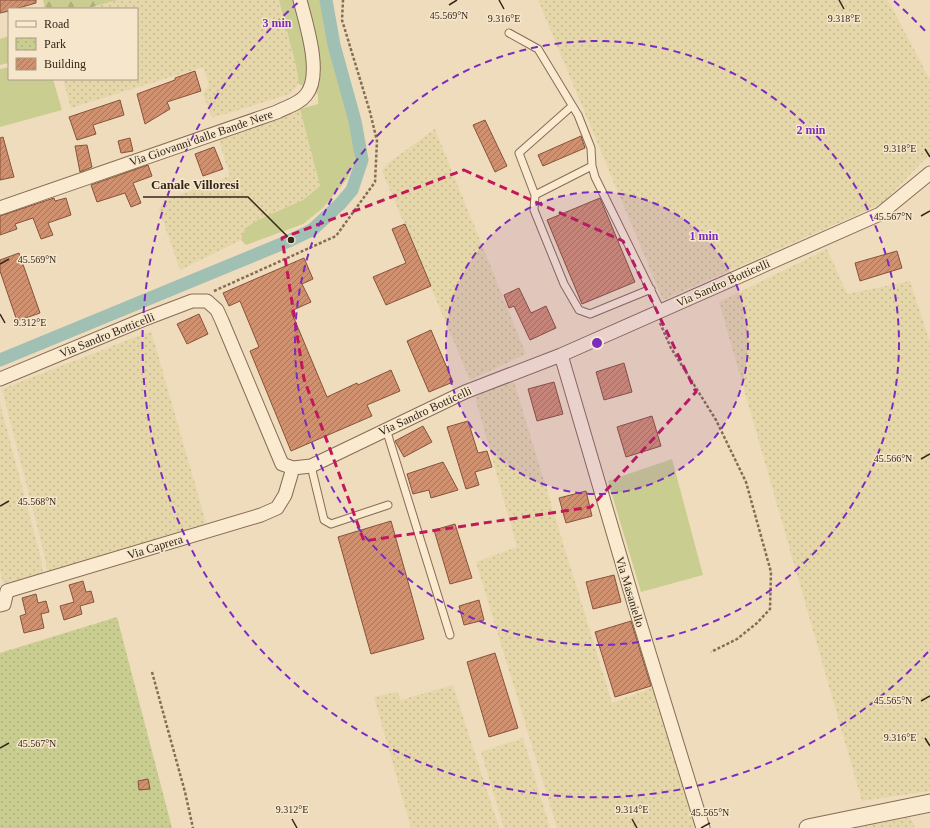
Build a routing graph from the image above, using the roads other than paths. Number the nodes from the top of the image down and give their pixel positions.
1 (300, 0) edge
2 (509, 33) dead end
3 (572, 106) junction
4 (592, 166) junction
5 (930, 173) edge
6 (536, 195) junction
7 (0, 208) edge
8 (651, 289) junction
9 (659, 312) junction
10 (561, 355) junction
11 (0, 379) edge
12 (386, 429) junction
13 (311, 466) junction
14 (293, 468) junction
15 (388, 505) dead end
16 (0, 605) edge
17 (450, 635) dead end
18 (930, 803) edge
19 (703, 828) edge
20 (808, 828) edge

1 - 7 street, Via Giovanni dalle Bande Nere
2 - 3 lane
3 - 4 lane
3 - 6 lane
4 - 6 lane
4 - 8 lane
5 - 9 street, Via Sandro Botticelli
6 - 8 lane
8 - 9 lane
9 - 10 street, Via Sandro Botticelli
10 - 12 street, Via Sandro Botticelli
10 - 19 street, Via Masaniello
11 - 14 street, Via Sandro Botticelli
12 - 13 street, Via Sandro Botticelli
12 - 17 lane
13 - 14 street, Via Sandro Botticelli
13 - 15 lane
14 - 16 street, Via Caprera
18 - 20 street

